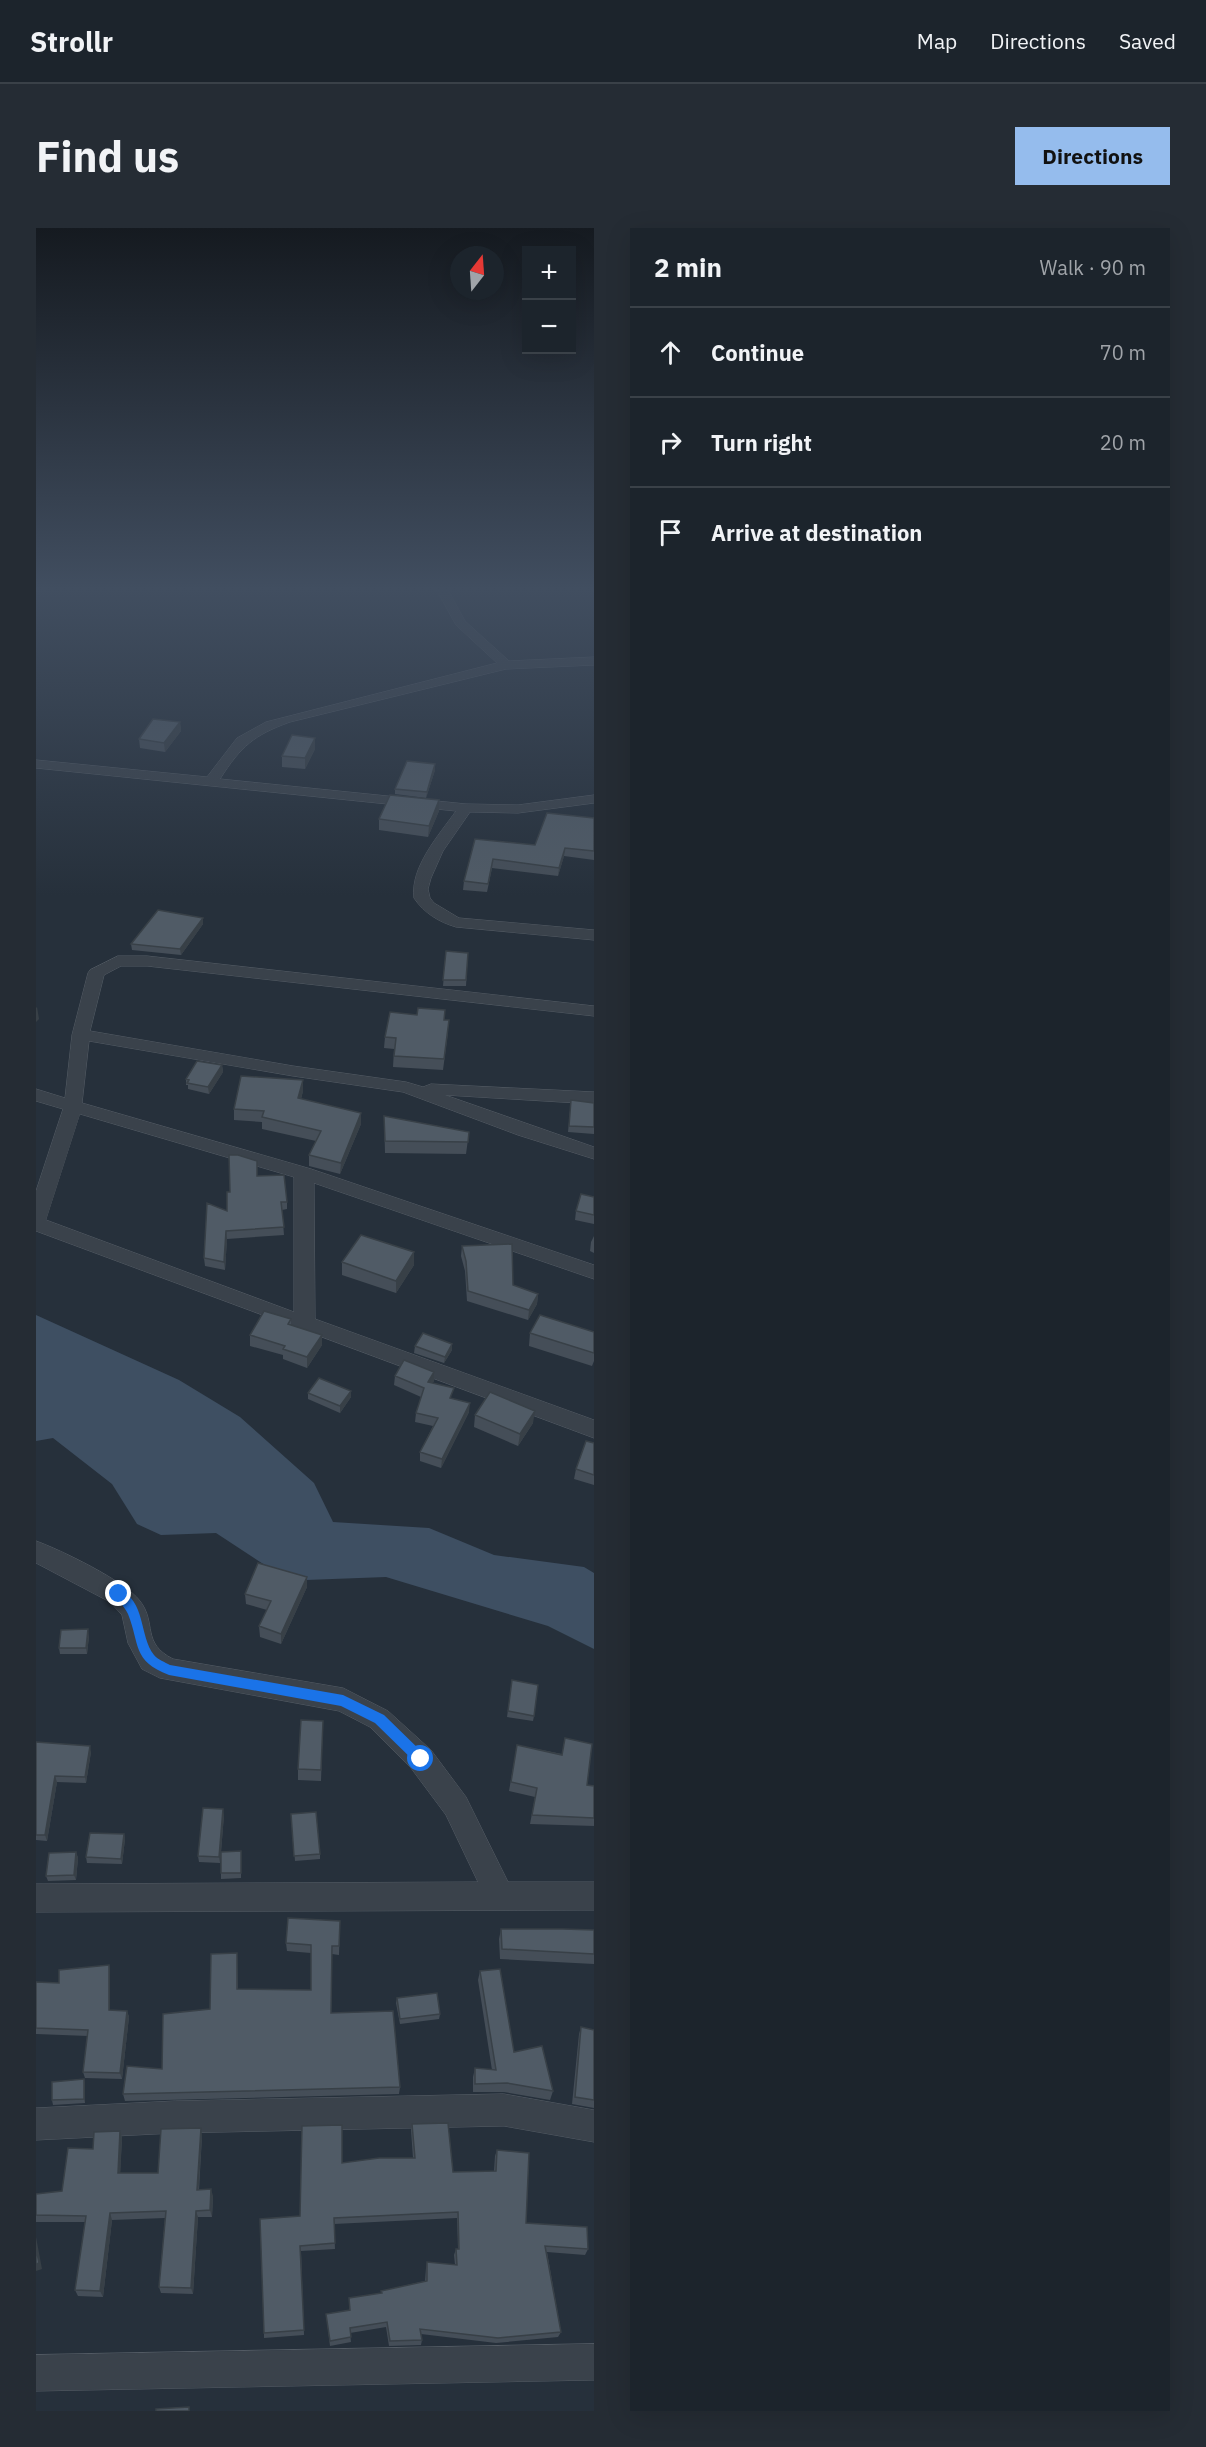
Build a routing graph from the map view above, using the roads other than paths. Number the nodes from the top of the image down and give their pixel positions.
1 (392, 692) edge
2 (36, 764) edge
3 (212, 781) junction
4 (594, 799) edge
5 (466, 807) junction
6 (594, 935) edge
7 (594, 1011) edge
8 (81, 1035) junction
9 (406, 1087) junction
10 (36, 1095) edge
11 (594, 1098) edge
12 (73, 1106) junction
13 (594, 1153) edge
14 (304, 1173) junction
15 (36, 1222) edge
16 (594, 1272) edge
17 (306, 1324) junction
18 (594, 1429) edge
19 (36, 1551) edge
20 (594, 1896) edge
21 (500, 1897) junction
22 (36, 1898) edge
23 (36, 2124) edge
24 (594, 2126) edge
25 (594, 2362) edge
26 (36, 2373) edge

1 - 3 street
2 - 3 street
3 - 5 street
4 - 5 street
5 - 6 street
7 - 8 street
8 - 9 street
8 - 12 street
9 - 11 street
9 - 13 street
10 - 12 street
12 - 14 street
12 - 15 street
14 - 16 street
14 - 17 street
15 - 17 street
17 - 18 street
19 - 21 street
20 - 21 street
21 - 22 street
23 - 24 street
25 - 26 street

